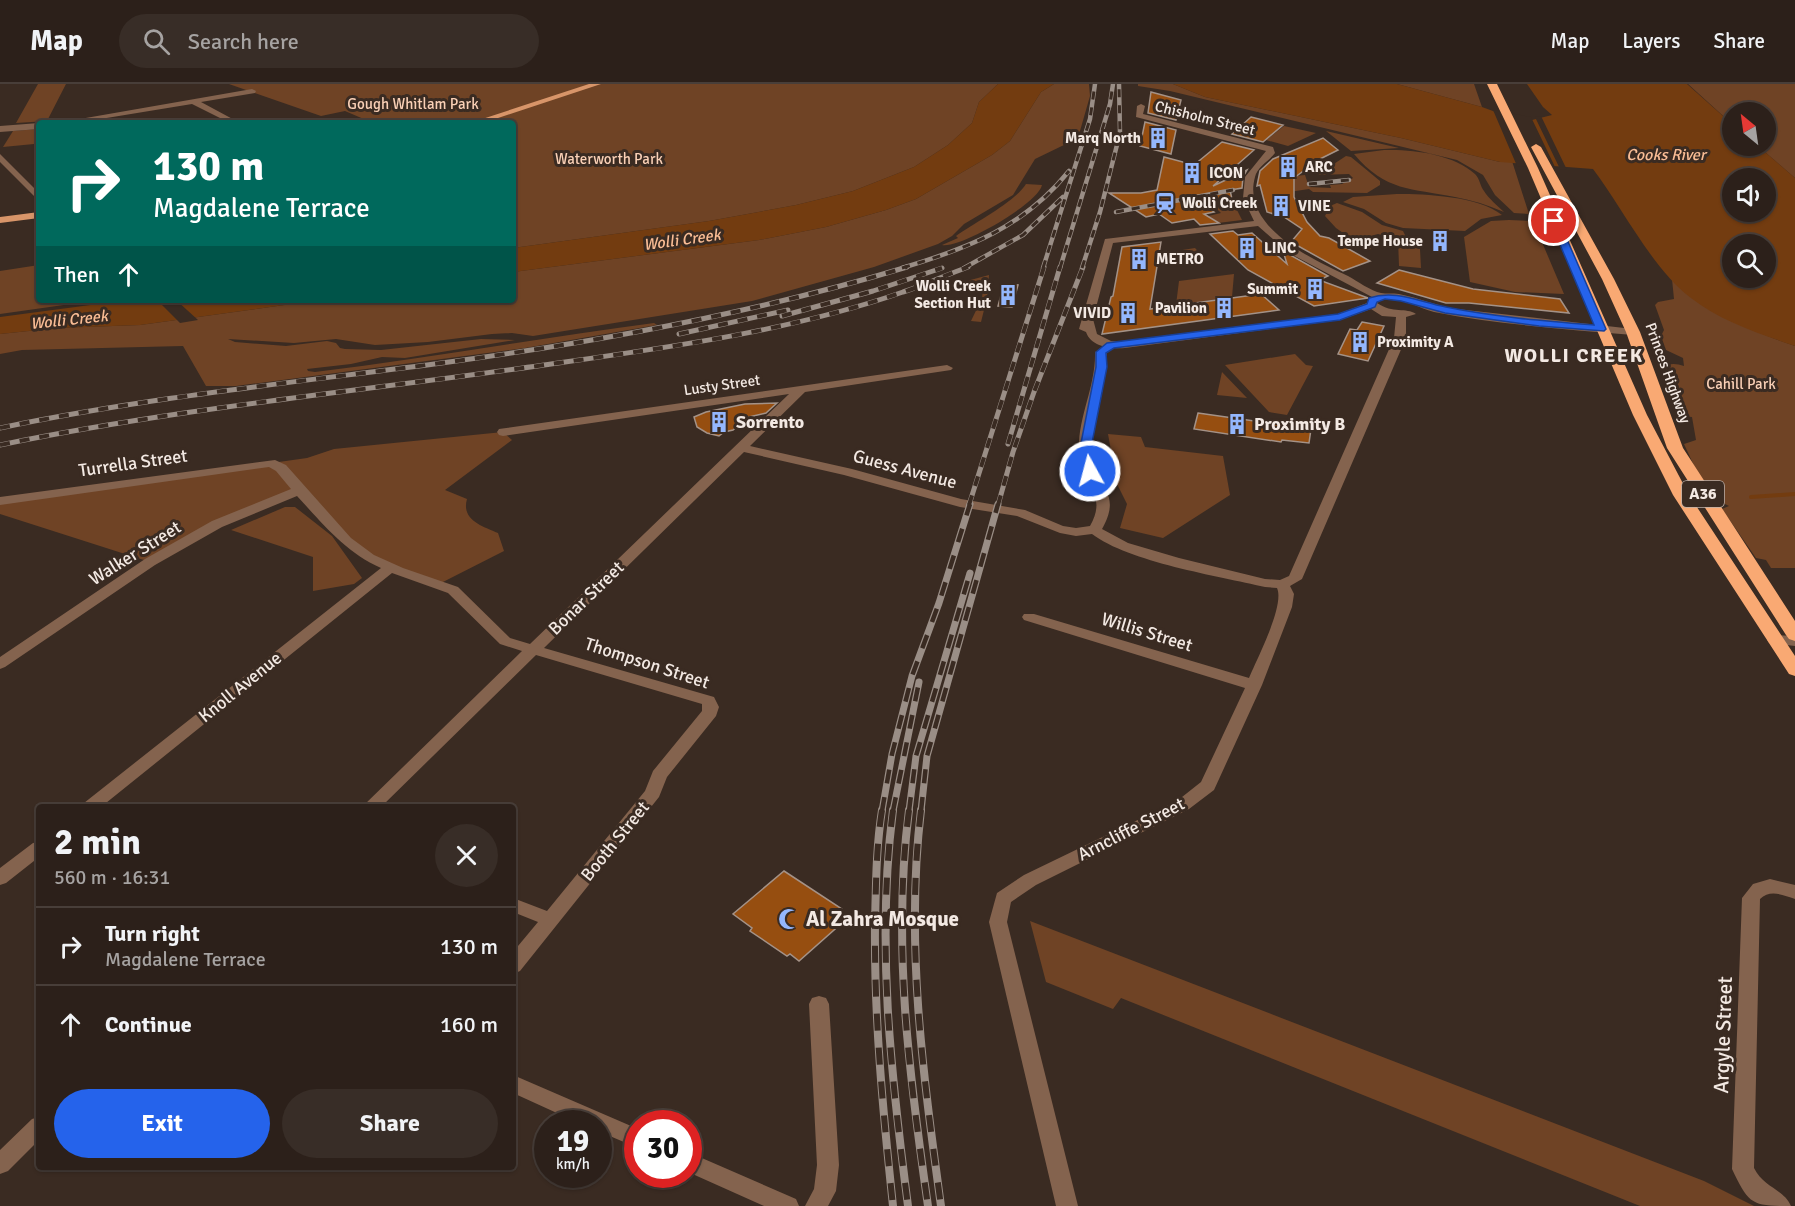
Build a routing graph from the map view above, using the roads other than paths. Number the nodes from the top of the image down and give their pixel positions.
1 (229, 84) edge
2 (597, 84) edge
3 (1492, 84) edge
4 (193, 101) junction
5 (1141, 106) dead end
6 (1518, 110) dead end
7 (94, 120) edge
8 (230, 120) edge
9 (483, 120) edge
10 (36, 126) edge
11 (4, 131) edge
12 (0, 158) edge
13 (36, 195) edge
14 (36, 215) edge
15 (0, 220) edge
16 (1260, 223) junction
17 (1376, 301) junction
18 (1411, 302) junction
19 (1405, 315) junction
20 (1603, 333) junction
21 (1635, 337) junction
22 (1106, 349) junction
23 (947, 368) dead end
24 (802, 388) junction
25 (503, 432) dead end
26 (740, 447) junction
27 (271, 463) joint
28 (299, 490) junction
29 (0, 501) edge
30 (1060, 529) junction
31 (1095, 530) junction
32 (1131, 548) junction
33 (390, 568) junction
34 (1282, 584) junction
35 (1029, 617) dead end
36 (1795, 635) edge
37 (1774, 640) junction
38 (1795, 641) edge
39 (535, 648) junction
40 (0, 664) edge
41 (1795, 670) edge
42 (1254, 685) junction
43 (710, 712) joint
44 (94, 804) edge
45 (373, 804) edge
46 (36, 850) edge
47 (0, 878) edge
48 (1795, 892) edge
49 (516, 906) edge
50 (552, 920) junction
51 (516, 962) edge
52 (819, 1004) dead end
53 (516, 1085) edge
54 (36, 1129) edge
55 (624, 1133) edge
56 (0, 1164) edge
57 (702, 1168) edge
58 (788, 1206) edge
59 (816, 1206) edge
60 (1067, 1206) edge
61 (1780, 1206) edge

1 - 4 street
2 - 9 main road
3 - 20 highway, A36
4 - 7 street
4 - 8 street
5 - 16 street, Chisholm Street
6 - 21 highway, Princes Highway / A36
10 - 11 street
12 - 13 street
14 - 15 main road
16 - 17 street
16 - 22 street
17 - 18 street
17 - 19 street
17 - 22 street
18 - 19 street
18 - 20 street
19 - 20 street
19 - 34 street
20 - 21 street
20 - 37 highway, A36
21 - 36 highway, Princes Highway / A36
22 - 31 street
23 - 24 street, Lusty Street
24 - 25 street, Lusty Street
24 - 26 street, Bonar Street
26 - 30 street, Guess Avenue
26 - 39 street, Bonar Street
27 - 28 street, Thompson Street
27 - 29 street, Turrella Street
28 - 33 street, Thompson Street
28 - 40 street, Walker Street
30 - 31 street, Guess Avenue
30 - 32 street, Guess Avenue
31 - 32 street, Guess Avenue
32 - 34 street, Guess Avenue
33 - 39 street, Thompson Street
33 - 44 street, Knoll Avenue
34 - 42 street, Arncliffe Street
35 - 42 street, Willis Street
37 - 38 street
37 - 41 highway, A36
39 - 43 street, Thompson Street
39 - 45 street, Bonar Street
42 - 60 street, Arncliffe Street
43 - 50 street, Booth Street
46 - 47 street
48 - 61 street, Argyle Street
49 - 50 street
50 - 51 street, Booth Street
52 - 59 street
53 - 55 street
54 - 56 street
57 - 58 street

